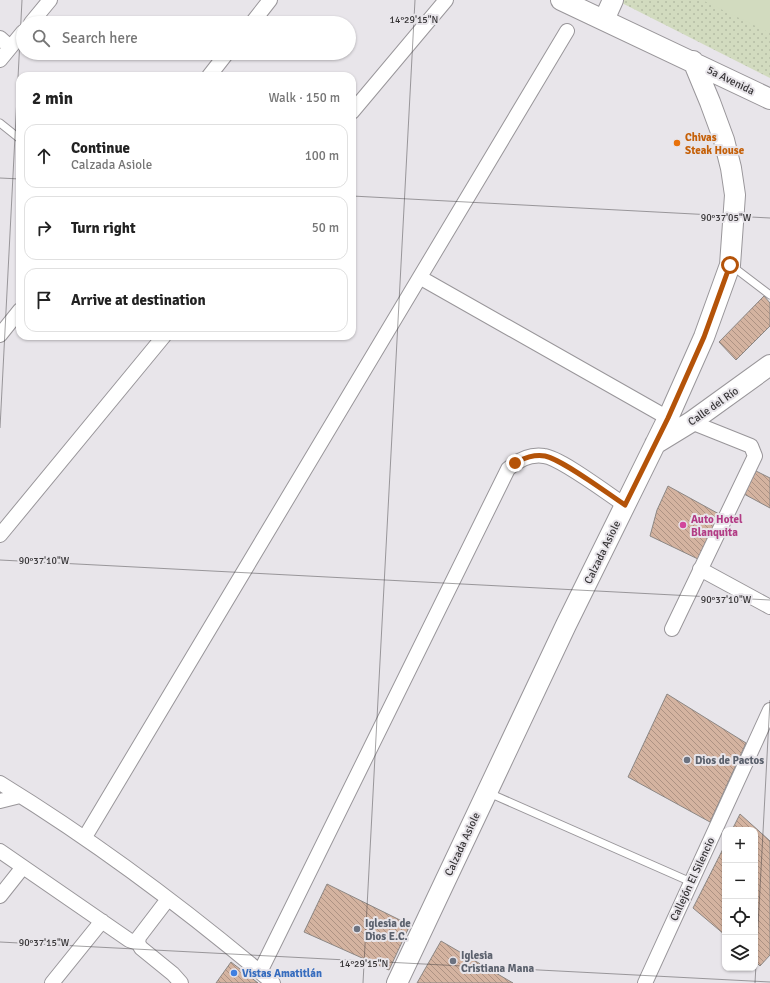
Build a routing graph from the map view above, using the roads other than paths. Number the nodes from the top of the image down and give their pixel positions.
1 (50, 0) edge
2 (270, 0) edge
3 (446, 0) edge
4 (561, 0) edge
5 (613, 0) edge
6 (37, 16) edge
7 (257, 16) edge
8 (604, 20) junction
9 (567, 31) dead end
10 (16, 36) edge
11 (5, 43) edge
12 (0, 60) edge
13 (222, 60) edge
14 (693, 61) junction
15 (212, 72) edge
16 (770, 99) edge
17 (356, 107) edge
18 (0, 123) edge
19 (16, 136) edge
20 (730, 265) junction
21 (421, 278) junction
22 (770, 295) edge
23 (16, 315) edge
24 (0, 335) edge
25 (161, 340) edge
26 (770, 365) edge
27 (668, 418) junction
28 (691, 422) junction
29 (655, 444) junction
30 (625, 505) junction
31 (0, 535) edge
32 (700, 569) junction
33 (770, 607) edge
34 (672, 629) dead end
35 (770, 710) edge
36 (0, 783) edge
37 (487, 792) junction
38 (20, 796) junction
39 (0, 801) edge
40 (85, 837) junction
41 (0, 851) edge
42 (23, 867) junction
43 (691, 882) junction
44 (0, 896) edge
45 (168, 899) junction
46 (102, 921) junction
47 (138, 943) junction
48 (260, 972) junction
49 (175, 981) edge
50 (52, 983) edge
51 (273, 983) edge
52 (397, 983) edge
53 (645, 983) edge

1 - 6 street
2 - 7 street
3 - 17 street
4 - 8 main road, 5a Avenida
5 - 8 main road
8 - 14 main road, 5a Avenida
9 - 21 street
10 - 11 street
11 - 12 street
13 - 15 street
14 - 16 main road, 5a Avenida
14 - 20 main road, Calzada Asiole
18 - 19 lane
20 - 22 lane
20 - 27 main road, Calzada Asiole
21 - 27 street
21 - 40 street
23 - 24 street
25 - 31 street
26 - 28 main road, Calle del Río
27 - 29 main road, Calzada Asiole
28 - 29 main road, Calle del Río
28 - 32 street
29 - 30 main road, Calzada Asiole
30 - 37 main road, Calzada Asiole
30 - 48 street
32 - 33 street
32 - 34 street
35 - 43 street, Callejón El Silencio
36 - 38 street
37 - 43 lane
37 - 52 main road, Calzada Asiole
38 - 39 street
38 - 40 street
40 - 45 street
41 - 42 street
42 - 44 street
42 - 46 street
43 - 53 street, Callejón El Silencio
45 - 47 street
45 - 48 street
46 - 47 street
46 - 50 street
47 - 49 street
48 - 51 street

